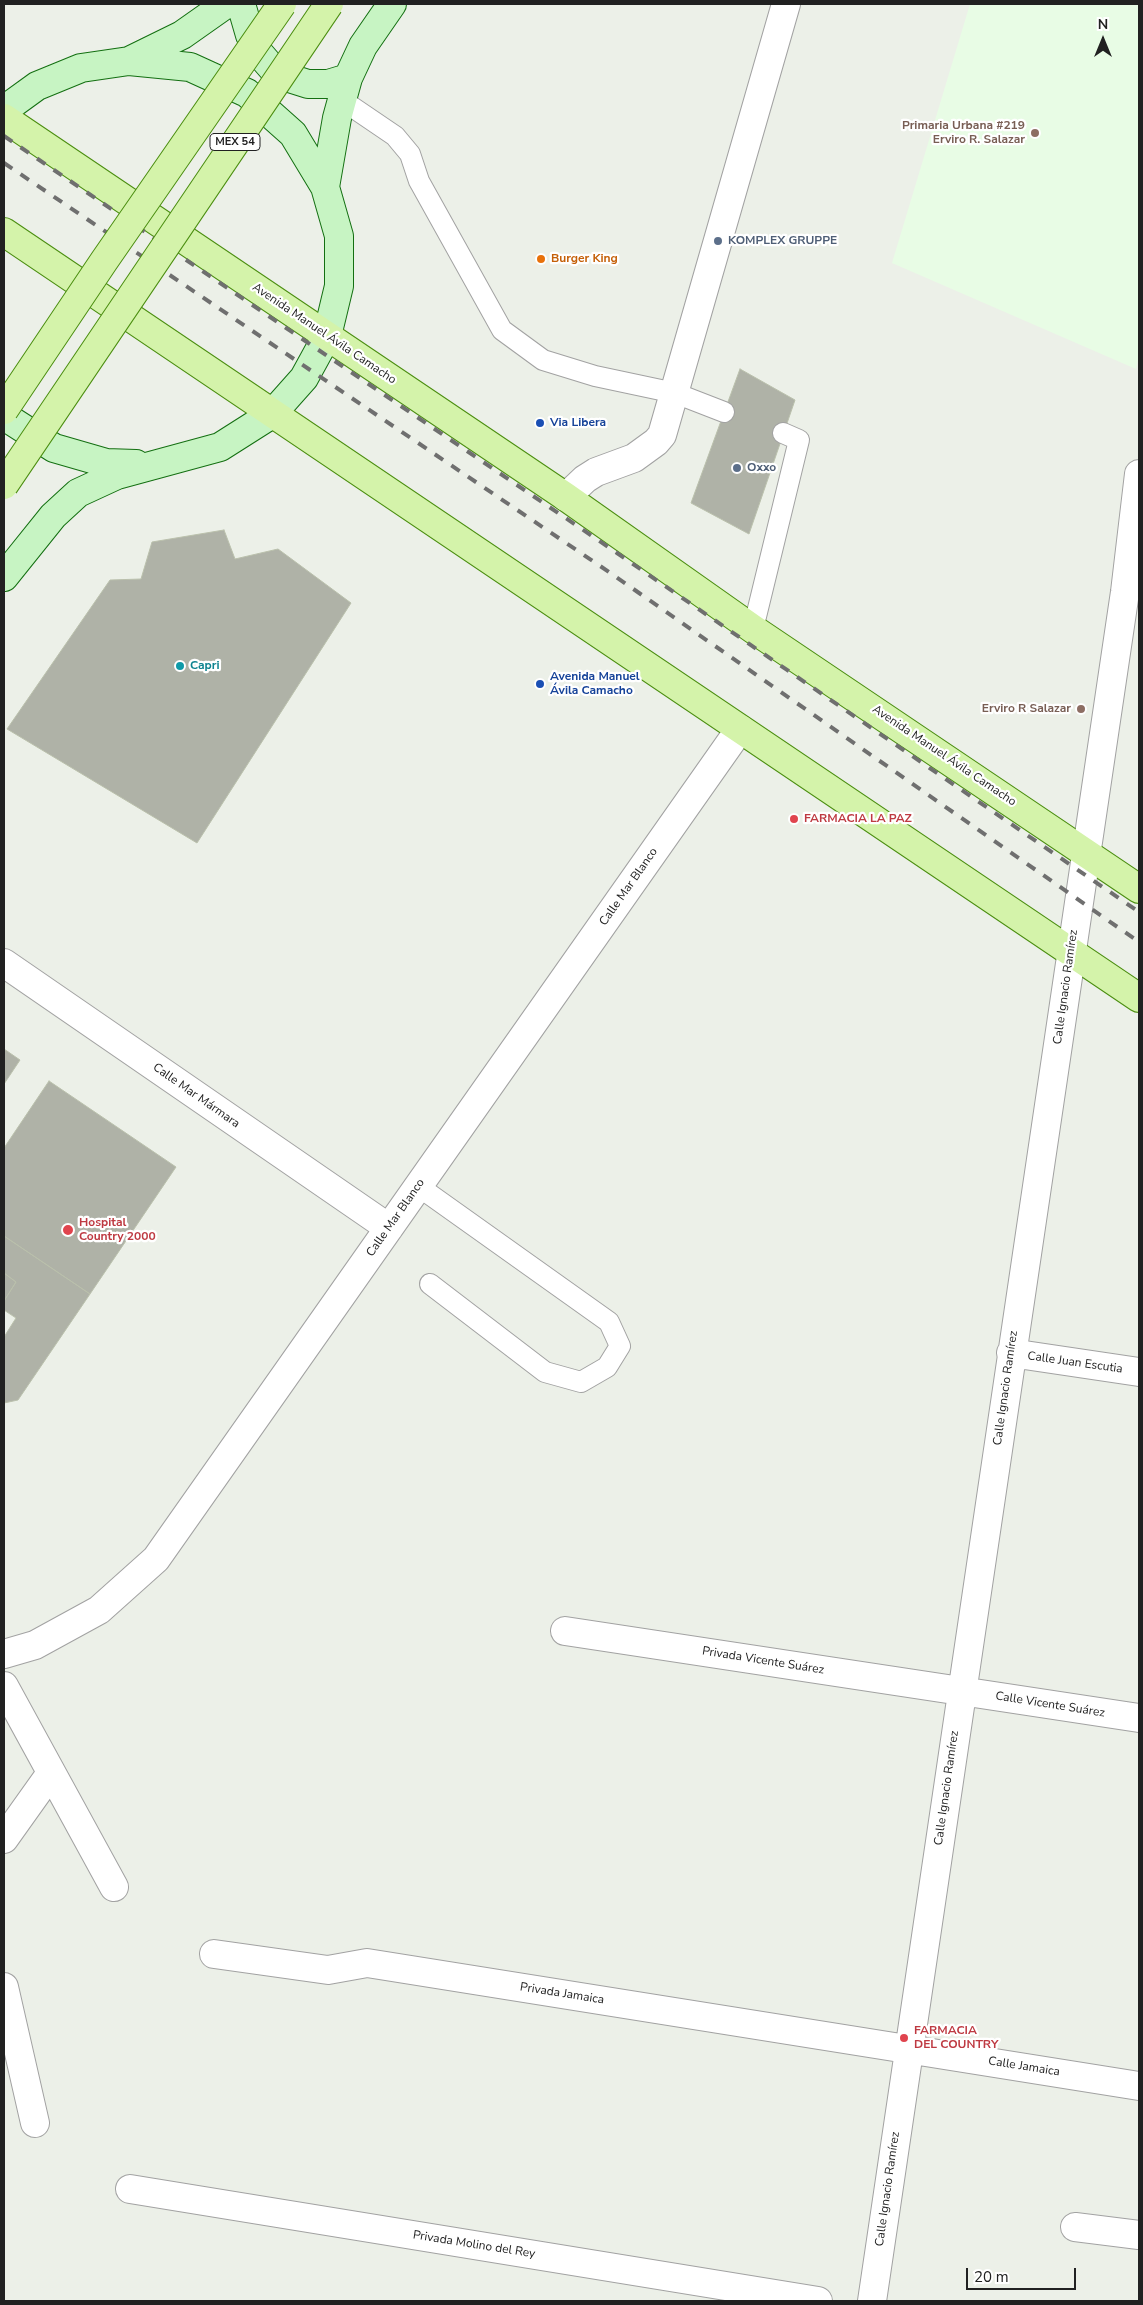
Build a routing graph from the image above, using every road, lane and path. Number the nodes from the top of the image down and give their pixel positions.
1 (226, 4) edge
2 (242, 4) edge
3 (282, 4) edge
4 (329, 4) edge
5 (392, 4) edge
6 (786, 4) edge
7 (129, 61) junction
8 (345, 89) junction
9 (4, 110) edge
10 (4, 118) edge
11 (325, 187) junction
12 (4, 232) edge
13 (327, 336) junction
14 (675, 393) junction
15 (4, 410) edge
16 (724, 412) dead end
17 (272, 414) junction
18 (4, 416) edge
19 (783, 434) dead end
20 (160, 464) junction
21 (1139, 474) edge
22 (4, 485) edge
23 (566, 497) junction
24 (4, 577) edge
25 (1132, 593) edge
26 (753, 629) junction
27 (740, 729) junction
28 (1085, 852) junction
29 (1139, 889) edge
30 (1070, 952) junction
31 (4, 963) edge
32 (1139, 998) edge
33 (418, 1186) junction
34 (389, 1228) junction
35 (430, 1284) dead end
36 (1011, 1353) junction
37 (1139, 1372) edge
38 (564, 1631) dead end
39 (4, 1654) edge
40 (4, 1686) edge
41 (962, 1692) junction
42 (1139, 1718) edge
43 (51, 1773) junction
44 (4, 1839) edge
45 (114, 1887) dead end
46 (214, 1954) dead end
47 (4, 1987) edge
48 (909, 2049) junction
49 (1139, 2086) edge
50 (35, 2123) dead end
51 (130, 2189) dead end
52 (1076, 2226) dead end
53 (1139, 2235) edge
54 (818, 2301) edge
55 (872, 2301) edge

1 - 7 main road
2 - 8 main road
3 - 15 main road, MEX 54, bridge
4 - 22 main road, MEX 54, bridge
5 - 8 main road
6 - 14 street
7 - 9 main road
7 - 11 main road
8 - 11 main road
8 - 14 lane
10 - 13 main road, Avenida Manuel Ávila Camacho
11 - 13 main road
12 - 17 main road
13 - 17 main road
13 - 23 main road, Avenida Manuel Ávila Camacho
14 - 16 lane
14 - 23 street
17 - 20 main road
17 - 27 main road
18 - 20 main road
19 - 26 lane
20 - 24 main road
21 - 25 street, Calle Ignacio Ramírez
23 - 26 main road, Avenida Manuel Ávila Camacho
25 - 28 street, Calle Ignacio Ramírez
26 - 28 main road, Avenida Manuel Ávila Camacho
27 - 30 main road
27 - 33 street, Calle Mar Blanco
28 - 29 main road, Avenida Manuel Ávila Camacho
28 - 30 street, Calle Ignacio Ramírez
30 - 32 main road
30 - 36 street, Calle Ignacio Ramírez
31 - 34 street, Calle Mar Mármara
33 - 34 street, Calle Mar Blanco
33 - 35 lane
34 - 39 street, Calle Mar Blanco
36 - 37 street, Calle Juan Escutia
36 - 41 street, Calle Ignacio Ramírez
38 - 41 street, Privada Vicente Suárez
40 - 43 street
41 - 42 street, Calle Vicente Suárez
41 - 48 street, Calle Ignacio Ramírez
43 - 44 street
43 - 45 street
46 - 48 street, Privada Jamaica
47 - 50 street
48 - 49 street, Calle Jamaica
48 - 55 street, Calle Ignacio Ramírez
51 - 54 street, Privada Molino del Rey
52 - 53 street

